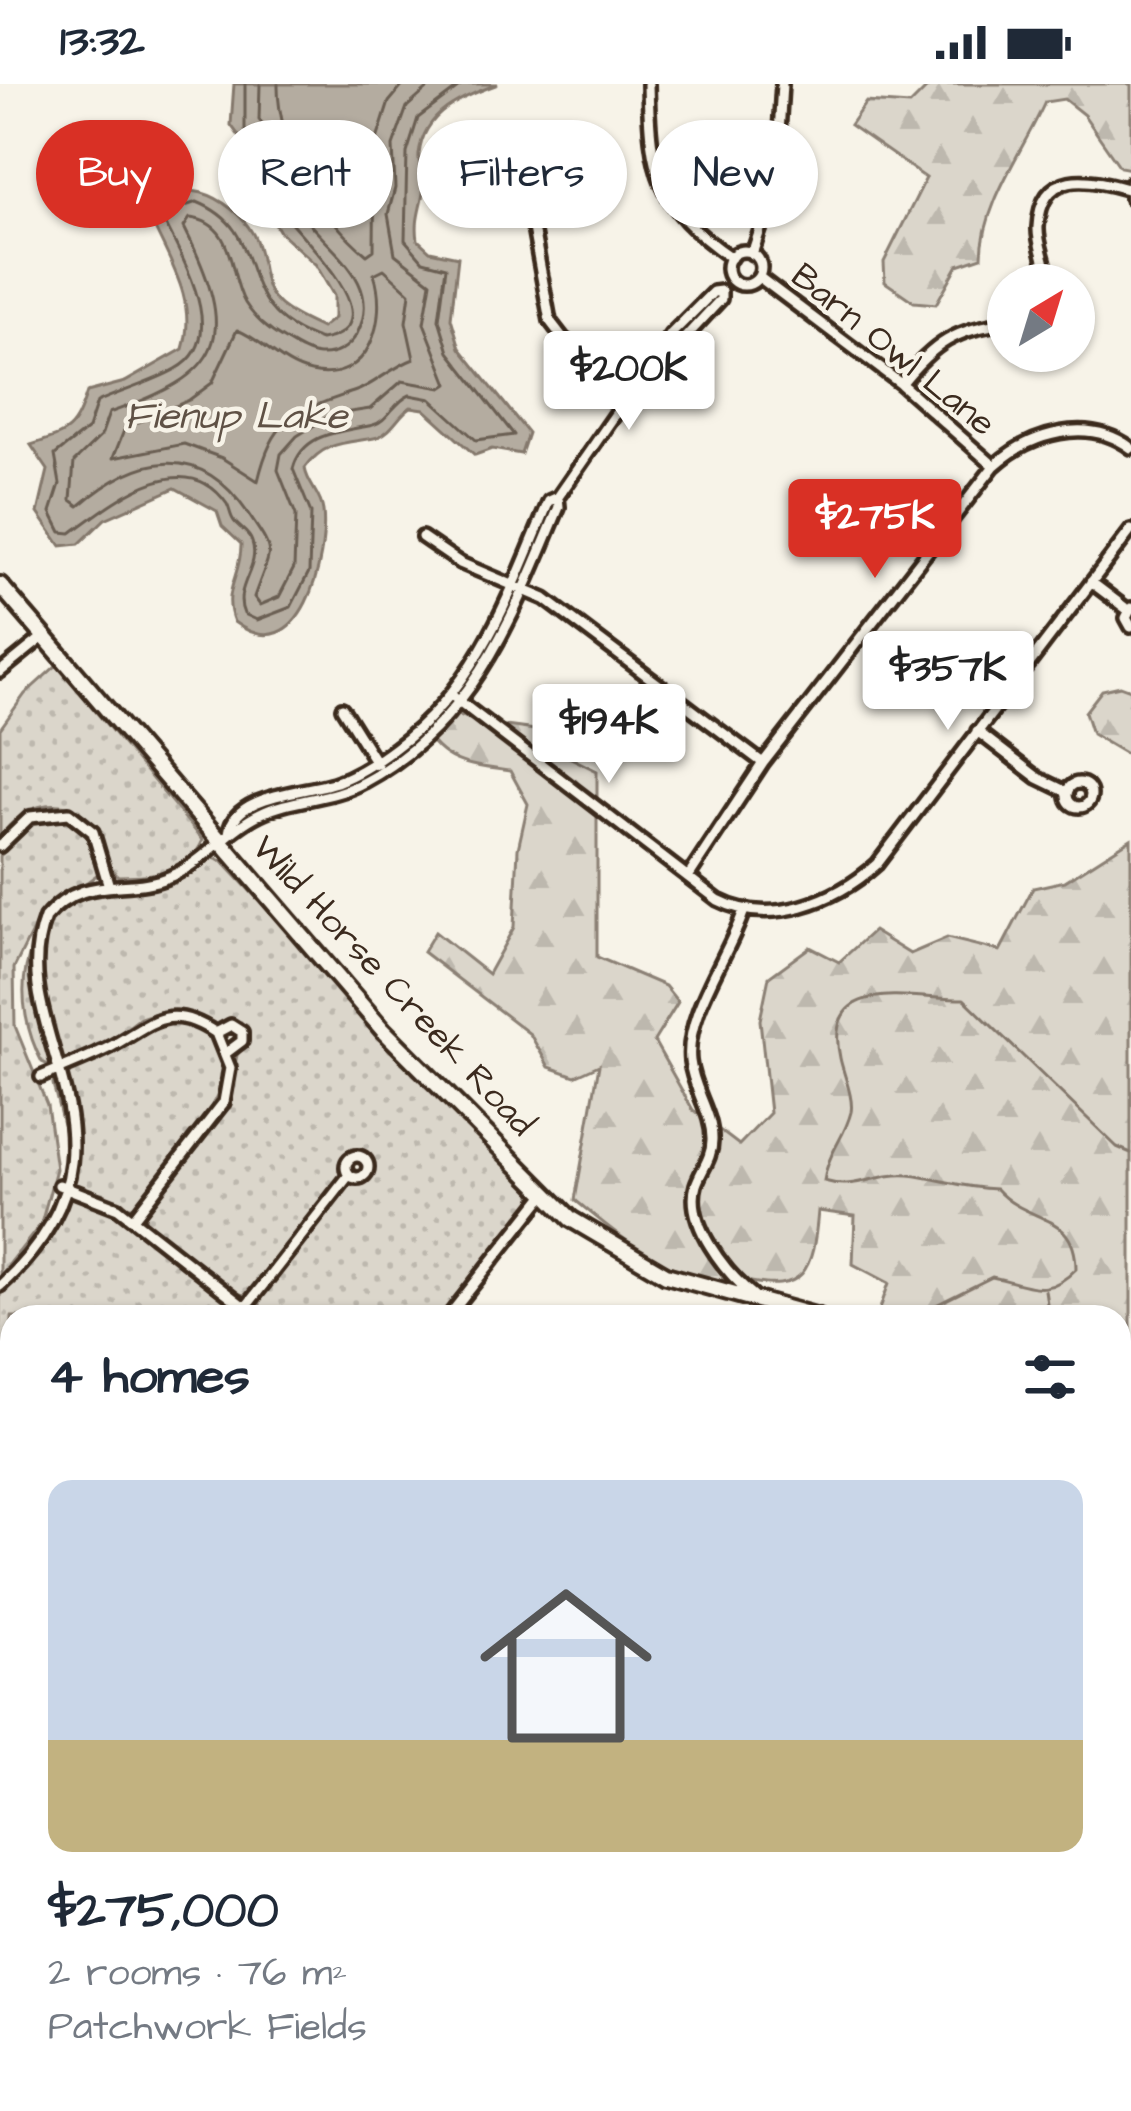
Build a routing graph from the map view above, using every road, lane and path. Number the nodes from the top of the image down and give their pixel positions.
1 (648, 84) edge
2 (782, 84) edge
3 (1130, 190) edge
4 (533, 228) edge
5 (752, 254) junction
6 (731, 258) junction
7 (1044, 264) edge
8 (759, 277) junction
9 (732, 279) junction
10 (987, 327) edge
11 (901, 384) junction
12 (632, 392) junction
13 (1131, 448) edge
14 (994, 466) junction
15 (1131, 530) edge
16 (422, 537) dead end
17 (1091, 582) junction
18 (0, 585) edge
19 (519, 588) junction
20 (1130, 609) edge
21 (1131, 627) edge
22 (43, 637) junction
23 (0, 672) edge
24 (451, 695) junction
25 (462, 703) junction
26 (342, 708) dead end
27 (976, 731) junction
28 (375, 761) junction
29 (763, 763) junction
30 (382, 772) junction
31 (1067, 792) dead end
32 (224, 837) junction
33 (0, 846) edge
34 (688, 877) junction
35 (108, 883) junction
36 (743, 913) junction
37 (20, 967) dead end
38 (215, 1033) junction
39 (226, 1053) junction
40 (33, 1058) dead end
41 (51, 1100) dead end
42 (349, 1175) dead end
43 (59, 1185) junction
44 (545, 1194) junction
45 (133, 1220) junction
46 (725, 1268) junction
47 (0, 1286) edge
48 (702, 1287) junction
49 (759, 1300) junction
50 (241, 1305) edge
51 (247, 1305) edge
52 (457, 1305) edge
53 (777, 1305) edge

1 - 6 street
2 - 5 street
3 - 7 street
4 - 12 street
5 - 6 street
5 - 8 street
6 - 9 street
8 - 9 street
8 - 11 street, Barn Owl Lane
9 - 12 street
10 - 11 street
11 - 14 street, Barn Owl Lane
12 - 19 street
13 - 14 street
14 - 29 street
15 - 17 street
16 - 19 street
17 - 20 street
17 - 27 street
18 - 22 main road, Wild Horse Creek Road
19 - 24 street
19 - 25 street
19 - 29 street
20 - 21 street
22 - 23 street
22 - 32 main road, Wild Horse Creek Road
24 - 25 street
24 - 28 street
25 - 30 street
25 - 34 street
26 - 28 street
27 - 31 street
27 - 36 street
28 - 30 street
28 - 32 street
29 - 34 street
30 - 32 street
32 - 35 street
32 - 44 main road, Wild Horse Creek Road
33 - 35 street
34 - 36 street
35 - 37 street
36 - 46 street
38 - 39 street
38 - 39 street
38 - 40 street
39 - 45 street
41 - 43 street
42 - 51 street
43 - 45 street
43 - 47 street
44 - 48 main road, Wild Horse Creek Road
44 - 52 street
45 - 50 street
46 - 48 street
46 - 49 street
48 - 49 main road, Wild Horse Creek Road
49 - 53 main road, Wild Horse Creek Road

